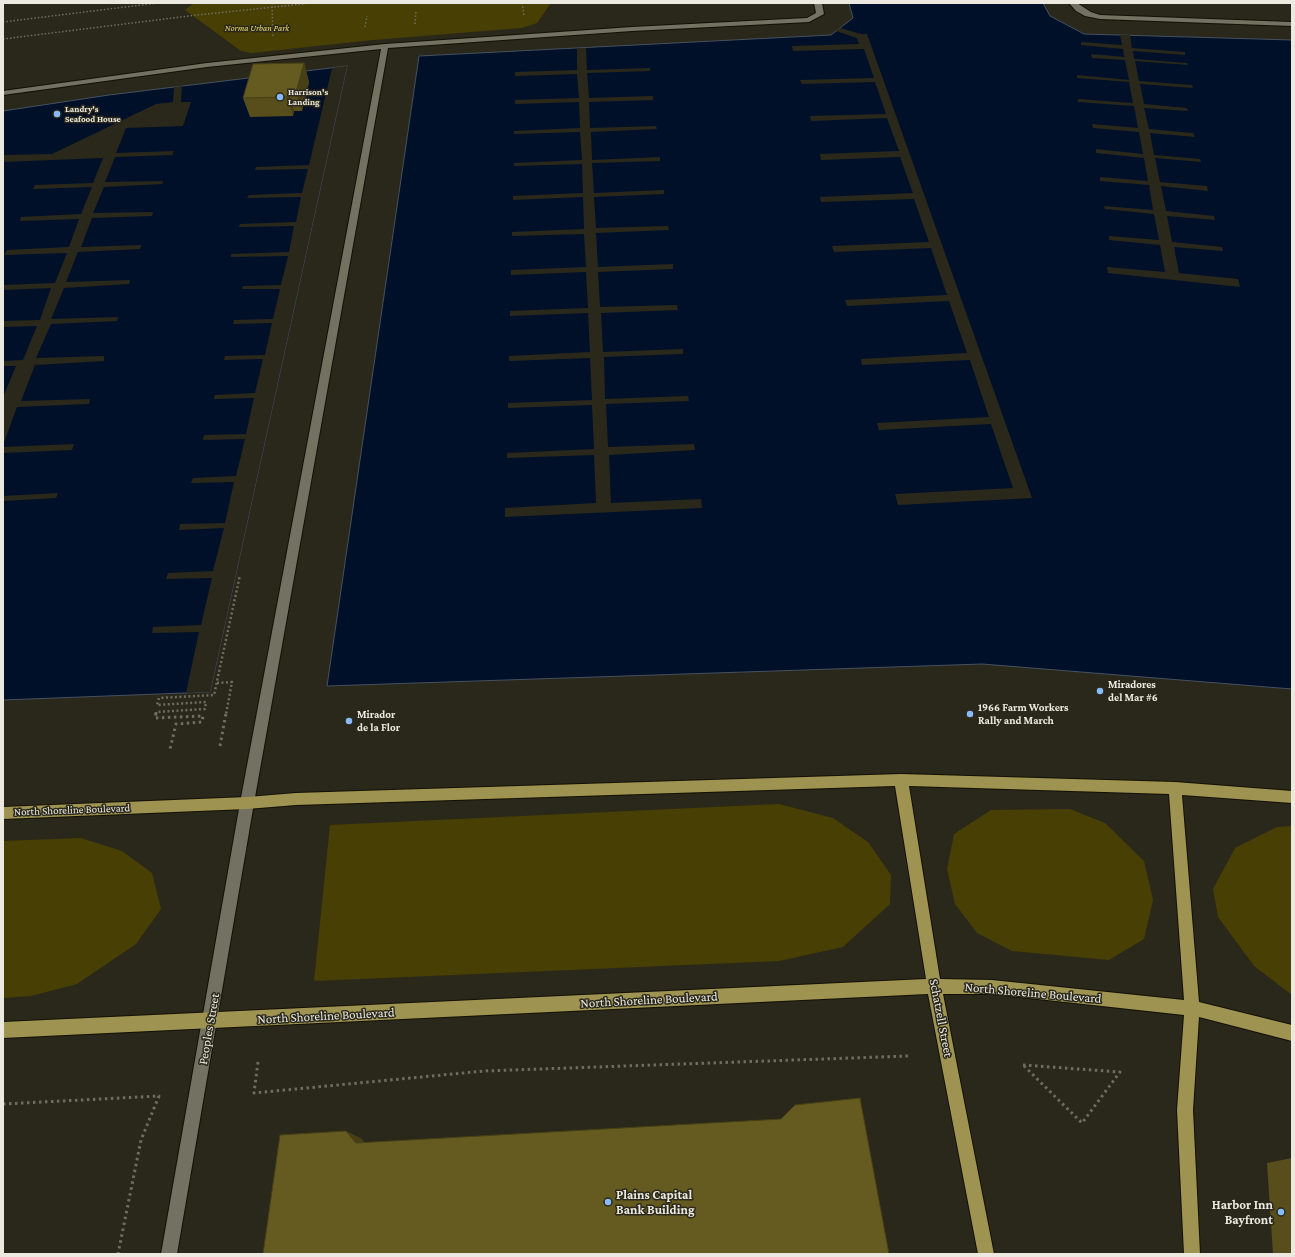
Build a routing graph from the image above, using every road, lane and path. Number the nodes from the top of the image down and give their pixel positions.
1 (158, 3) edge
2 (272, 3) edge
3 (313, 3) edge
4 (818, 3) edge
5 (1073, 3) edge
6 (272, 7) junction
7 (3, 22) edge
8 (1292, 24) edge
9 (3, 39) edge
10 (385, 46) junction
11 (274, 58) junction
12 (3, 93) edge
13 (240, 575) dead end
14 (217, 683) junction
15 (220, 746) dead end
16 (170, 749) dead end
17 (901, 780) junction
18 (1175, 788) junction
19 (1292, 797) edge
20 (247, 803) junction
21 (3, 813) edge
22 (934, 986) junction
23 (1192, 1008) junction
24 (210, 1021) junction
25 (3, 1030) edge
26 (1292, 1033) edge
27 (908, 1056) dead end
28 (258, 1062) dead end
29 (1120, 1072) joint
30 (3, 1104) edge
31 (118, 1254) edge
32 (169, 1254) edge
33 (986, 1254) edge
34 (1192, 1254) edge

1 - 7 path
2 - 6 path
3 - 6 path
4 - 10 street
5 - 8 street
6 - 9 path
6 - 11 path
10 - 11 street
10 - 20 street, Peoples Street
11 - 12 street
13 - 14 path
14 - 15 path
14 - 16 path
17 - 18 main road, North Shoreline Boulevard
17 - 20 main road, North Shoreline Boulevard
17 - 22 main road, Schatzell Street
18 - 19 main road, North Shoreline Boulevard
18 - 23 main road
20 - 21 main road, North Shoreline Boulevard
20 - 24 street, Peoples Street
22 - 23 main road, North Shoreline Boulevard
22 - 24 main road, North Shoreline Boulevard
22 - 33 main road, Schatzell Street
23 - 26 main road, North Shoreline Boulevard
23 - 34 main road
24 - 25 main road, North Shoreline Boulevard
24 - 32 street, Peoples Street
27 - 28 path
29 - 29 path
30 - 31 path

